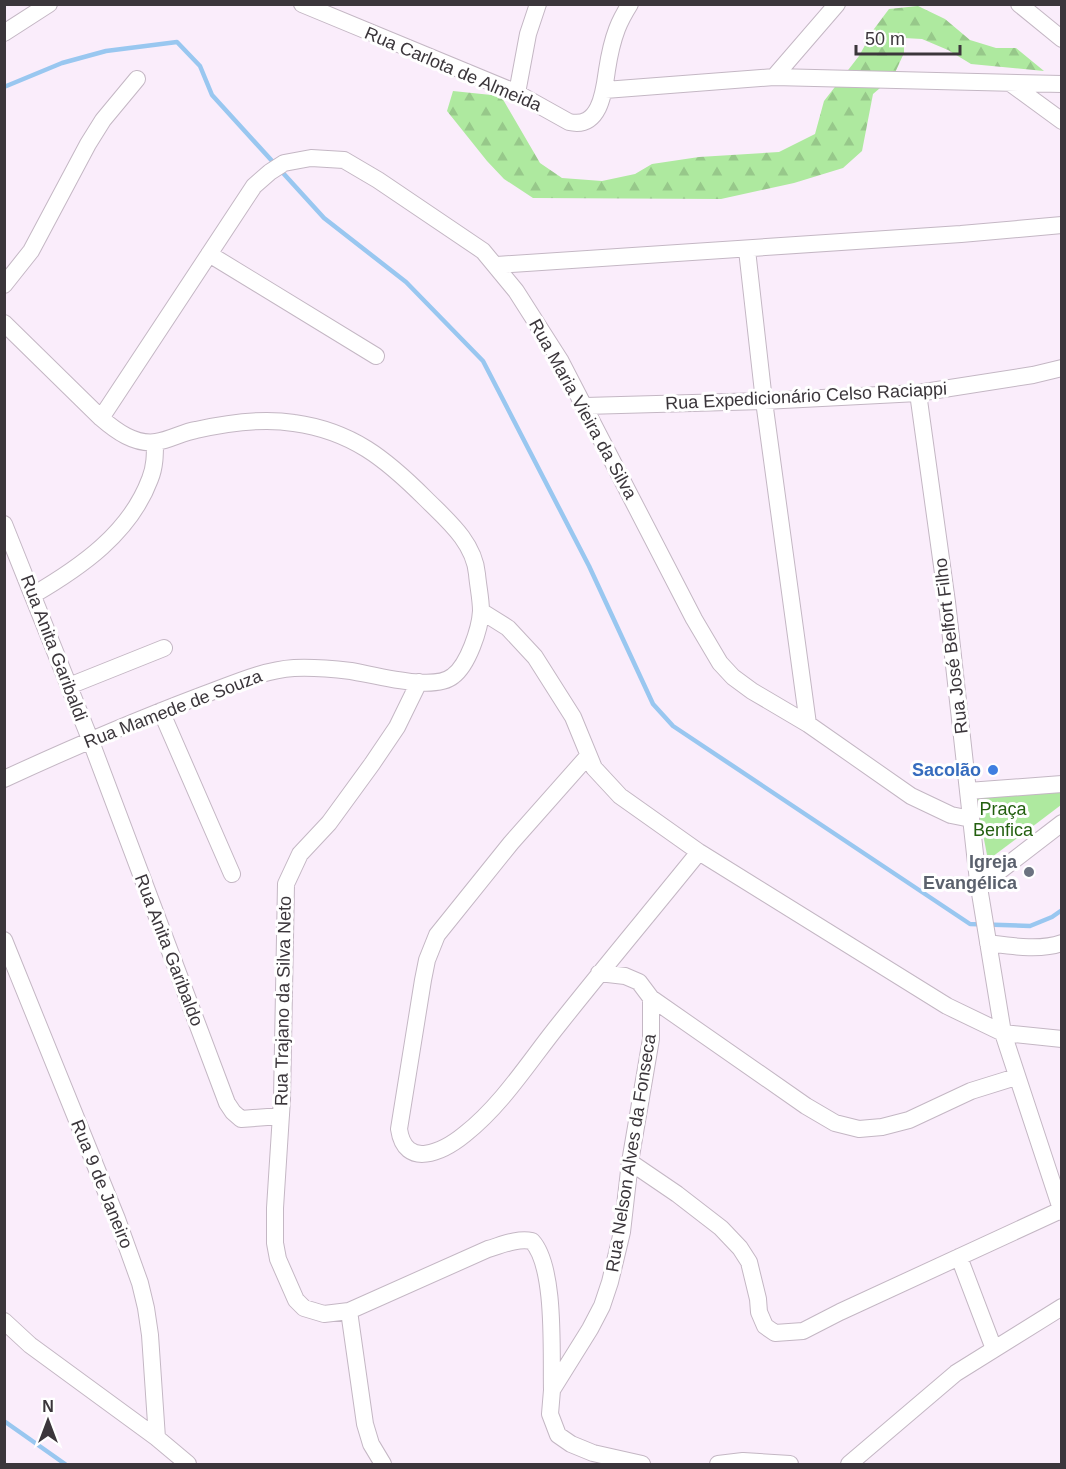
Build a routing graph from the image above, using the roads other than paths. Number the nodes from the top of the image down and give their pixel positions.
1 (49, 4) edge
2 (302, 4) edge
3 (538, 4) edge
4 (630, 4) edge
5 (837, 4) edge
6 (1019, 4) edge
7 (4, 33) edge
8 (1062, 39) edge
9 (774, 76) junction
10 (136, 79) dead end
11 (1010, 83) junction
12 (1062, 84) edge
13 (605, 90) junction
14 (517, 93) junction
15 (1062, 121) edge
16 (1062, 225) edge
17 (747, 250) junction
18 (209, 254) junction
19 (497, 266) junction
20 (4, 285) edge
21 (4, 322) edge
22 (376, 356) dead end
23 (1062, 368) edge
24 (918, 393) junction
25 (764, 401) junction
26 (585, 406) junction
27 (101, 418) junction
28 (155, 442) junction
29 (4, 524) edge
30 (33, 595) junction
31 (481, 611) junction
32 (164, 648) dead end
33 (419, 682) junction
34 (69, 686) junction
35 (161, 711) junction
36 (808, 724) junction
37 (90, 739) junction
38 (588, 756) junction
39 (4, 779) edge
40 (1062, 784) edge
41 (968, 791) junction
42 (970, 819) junction
43 (1062, 823) edge
44 (699, 852) junction
45 (232, 874) dead end
46 (978, 881) junction
47 (4, 940) edge
48 (988, 943) junction
49 (1062, 943) edge
50 (599, 973) junction
51 (651, 998) junction
52 (1003, 1033) junction
53 (1062, 1039) edge
54 (1016, 1077) junction
55 (281, 1116) junction
56 (630, 1162) junction
57 (1061, 1211) edge
58 (959, 1257) junction
59 (1062, 1307) edge
60 (349, 1311) junction
61 (4, 1321) edge
62 (994, 1349) junction
63 (552, 1390) junction
64 (157, 1438) junction
65 (188, 1464) edge
66 (383, 1464) edge
67 (642, 1464) edge
68 (718, 1464) edge
69 (790, 1464) edge
70 (849, 1464) edge

1 - 7 street
2 - 14 street, Rua Carlota de Almeida
3 - 14 street
4 - 13 street, Rua Carlota de Almeida
5 - 9 street
6 - 8 street
9 - 11 street
9 - 13 street
10 - 20 street
11 - 12 street
11 - 15 street
13 - 14 street, Rua Carlota de Almeida
16 - 17 street
17 - 19 street
17 - 25 street
18 - 19 street, Rua Maria Vieira da Silva
18 - 22 street
18 - 27 street, Rua Maria Vieira da Silva
19 - 26 street, Rua Maria Vieira da Silva
21 - 27 street
23 - 24 street, Rua Expedicionário Celso Raciappi
24 - 25 street, Rua Expedicionário Celso Raciappi
24 - 41 street, Rua José Belfort Filho
25 - 26 street, Rua Expedicionário Celso Raciappi
25 - 36 street
26 - 36 street, Rua Maria Vieira da Silva
27 - 28 street
28 - 30 street
28 - 31 street, Rua Mamede de Souza
29 - 30 street, Rua Anita Garibaldi
30 - 34 street, Rua Anita Garibaldi
31 - 33 street, Rua Mamede de Souza
31 - 38 street
32 - 34 street
33 - 35 street, Rua Mamede de Souza
33 - 55 street, Rua Trajano da Silva Neto
34 - 37 street, Rua Anita Garibaldi
35 - 37 street, Rua Mamede de Souza
35 - 45 street
36 - 42 street, Rua Maria Vieira da Silva
37 - 39 street, Rua Mamede de Souza
37 - 55 street, Rua Anita Garibaldo
38 - 44 street
38 - 50 street
40 - 41 street
41 - 42 street, Rua José Belfort Filho
42 - 46 street, Rua José Belfort Filho
43 - 46 street
44 - 50 street
44 - 52 street
46 - 48 street, Rua José Belfort Filho
47 - 64 street, Rua 9 de Janeiro
48 - 49 street
48 - 52 street, Rua José Belfort Filho
50 - 51 street
51 - 54 street
51 - 56 street, Rua Nelson Alves da Fonseca
52 - 53 street
52 - 54 street, Rua José Belfort Filho
54 - 57 street, Rua José Belfort Filho
55 - 60 street, Rua Trajano da Silva Neto
56 - 58 street
56 - 63 street, Rua Nelson Alves da Fonseca
57 - 58 street
58 - 62 street
59 - 62 street
60 - 63 street
60 - 66 street
61 - 64 street
62 - 70 street
63 - 67 street
64 - 65 street
68 - 69 street

